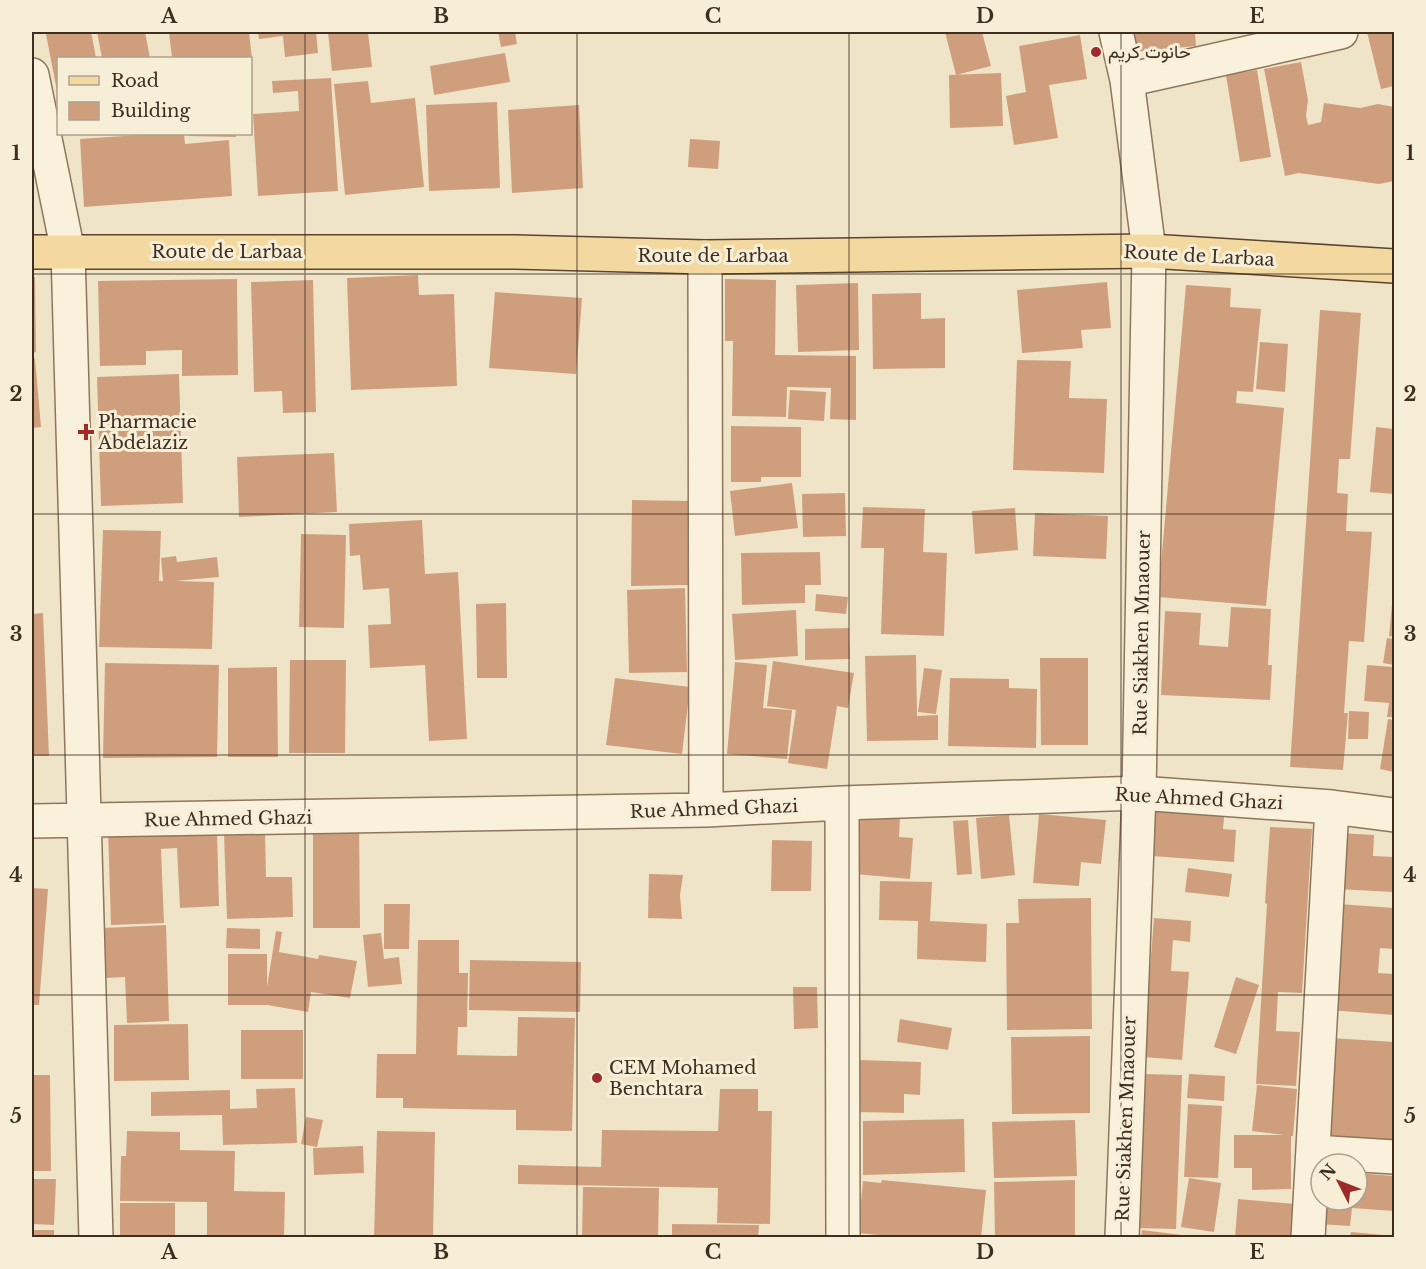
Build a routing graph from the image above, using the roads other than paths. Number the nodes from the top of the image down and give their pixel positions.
1 (1116, 32) edge
2 (1341, 32) edge
3 (32, 75) edge
4 (1127, 80) junction
5 (32, 252) edge
6 (68, 252) junction
7 (1149, 252) junction
8 (705, 257) junction
9 (1395, 266) edge
10 (1139, 793) junction
11 (842, 803) junction
12 (1332, 807) junction
13 (706, 810) junction
14 (1395, 815) edge
15 (32, 821) edge
16 (84, 821) junction
17 (1314, 1152) edge
18 (1369, 1155) edge
19 (1395, 1157) edge
20 (1310, 1212) edge
21 (96, 1238) edge
22 (843, 1238) edge
23 (1122, 1238) edge
24 (1308, 1238) edge

1 - 4 street, Rue Siakhen Mnaouer
2 - 4 street
3 - 6 street
4 - 7 street, Rue Siakhen Mnaouer
5 - 6 main road, Route de Larbaa
6 - 8 main road, Route de Larbaa
6 - 16 street
7 - 8 main road, Route de Larbaa
7 - 9 main road, Route de Larbaa
7 - 10 street, Rue Siakhen Mnaouer
8 - 13 street
10 - 11 street, Rue Ahmed Ghazi
10 - 12 street, Rue Ahmed Ghazi
10 - 23 street, Rue Siakhen Mnaouer
11 - 13 street, Rue Ahmed Ghazi
11 - 22 street
12 - 14 street, Rue Ahmed Ghazi
12 - 17 street
13 - 16 street, Rue Ahmed Ghazi
15 - 16 street, Rue Ahmed Ghazi
16 - 21 street
18 - 19 street
20 - 24 street

